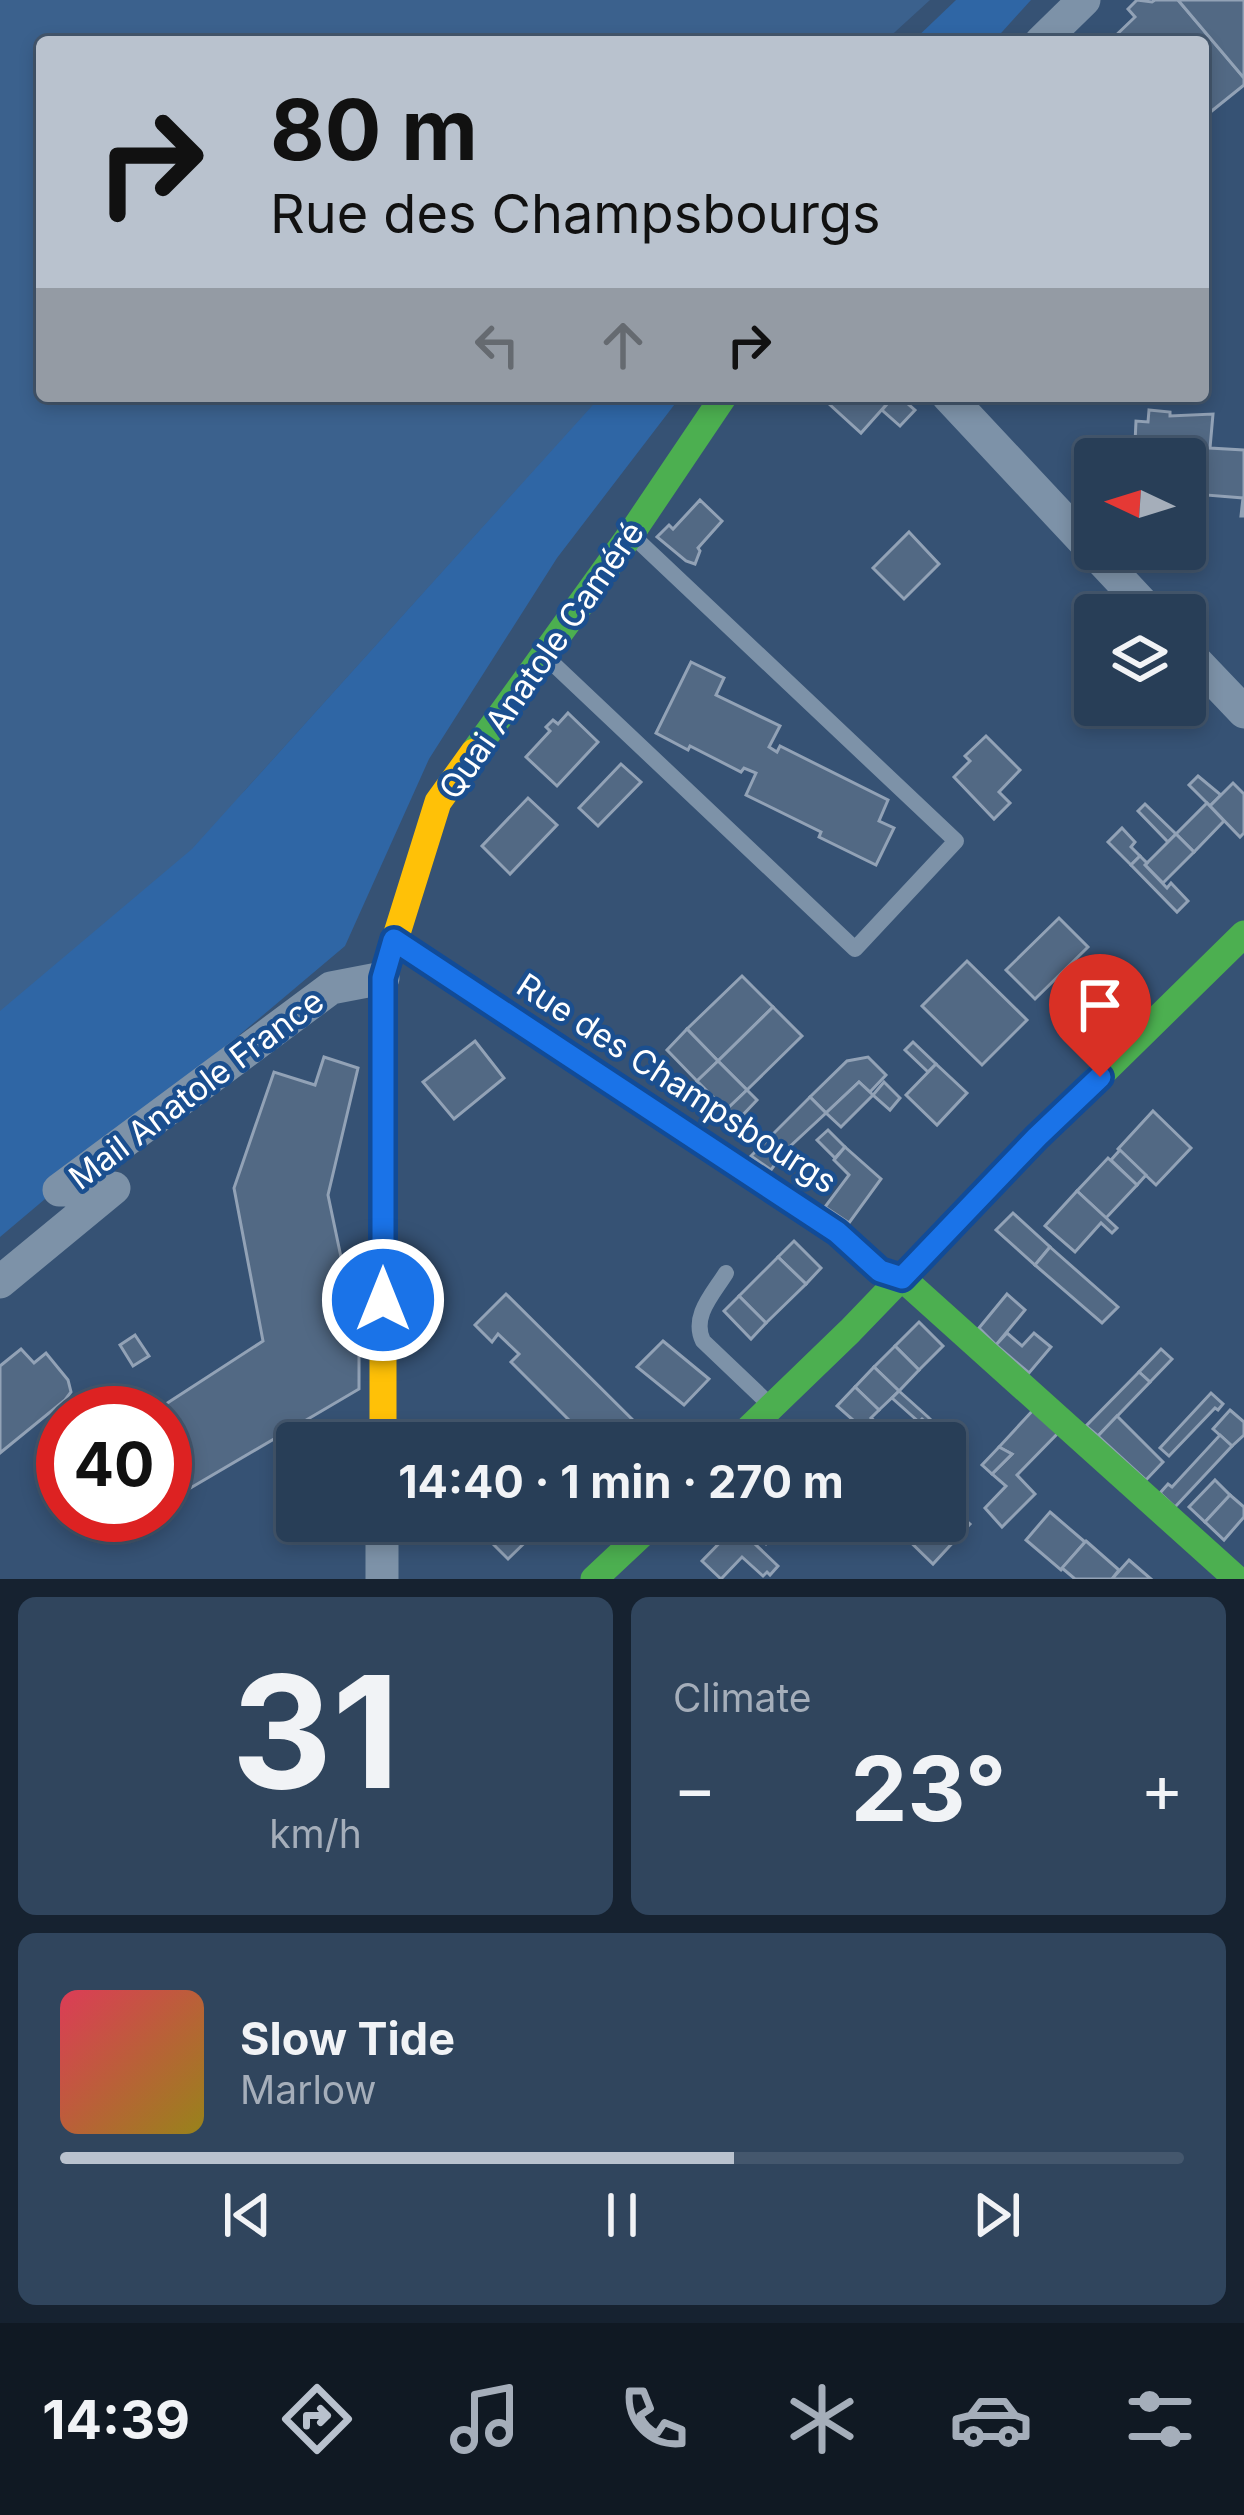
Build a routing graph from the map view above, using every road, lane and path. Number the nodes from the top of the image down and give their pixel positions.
1 (1084, 0) edge
2 (1047, 36) edge
3 (720, 402) edge
4 (954, 402) edge
5 (632, 534) junction
6 (1133, 594) edge
7 (544, 655) junction
8 (1206, 672) edge
9 (1244, 712) edge
10 (1236, 924) edge
11 (394, 940) junction
12 (383, 978) junction
13 (726, 1273) dead end
14 (902, 1278) junction
15 (0, 1282) edge
16 (772, 1407) junction
17 (383, 1422) edge
18 (756, 1422) edge
19 (382, 1542) edge
20 (634, 1542) edge
21 (382, 1579) edge
22 (594, 1579) edge
23 (1237, 1579) edge

1 - 2 street
3 - 5 street, Quai Anatole Caméré
4 - 6 street
5 - 7 street, Quai Anatole Caméré
5 - 7 lane
7 - 11 street, Quai Anatole Caméré
8 - 9 street
10 - 14 street
11 - 12 street, Quai Anatole Caméré
11 - 14 street, Rue des Champsbourgs
12 - 15 street, Mail Anatole France
12 - 17 street, Quai Anatole Caméré
13 - 16 lane
14 - 16 street
14 - 23 street, Rue des Champsbourgs
16 - 18 street
19 - 21 street
20 - 22 street

